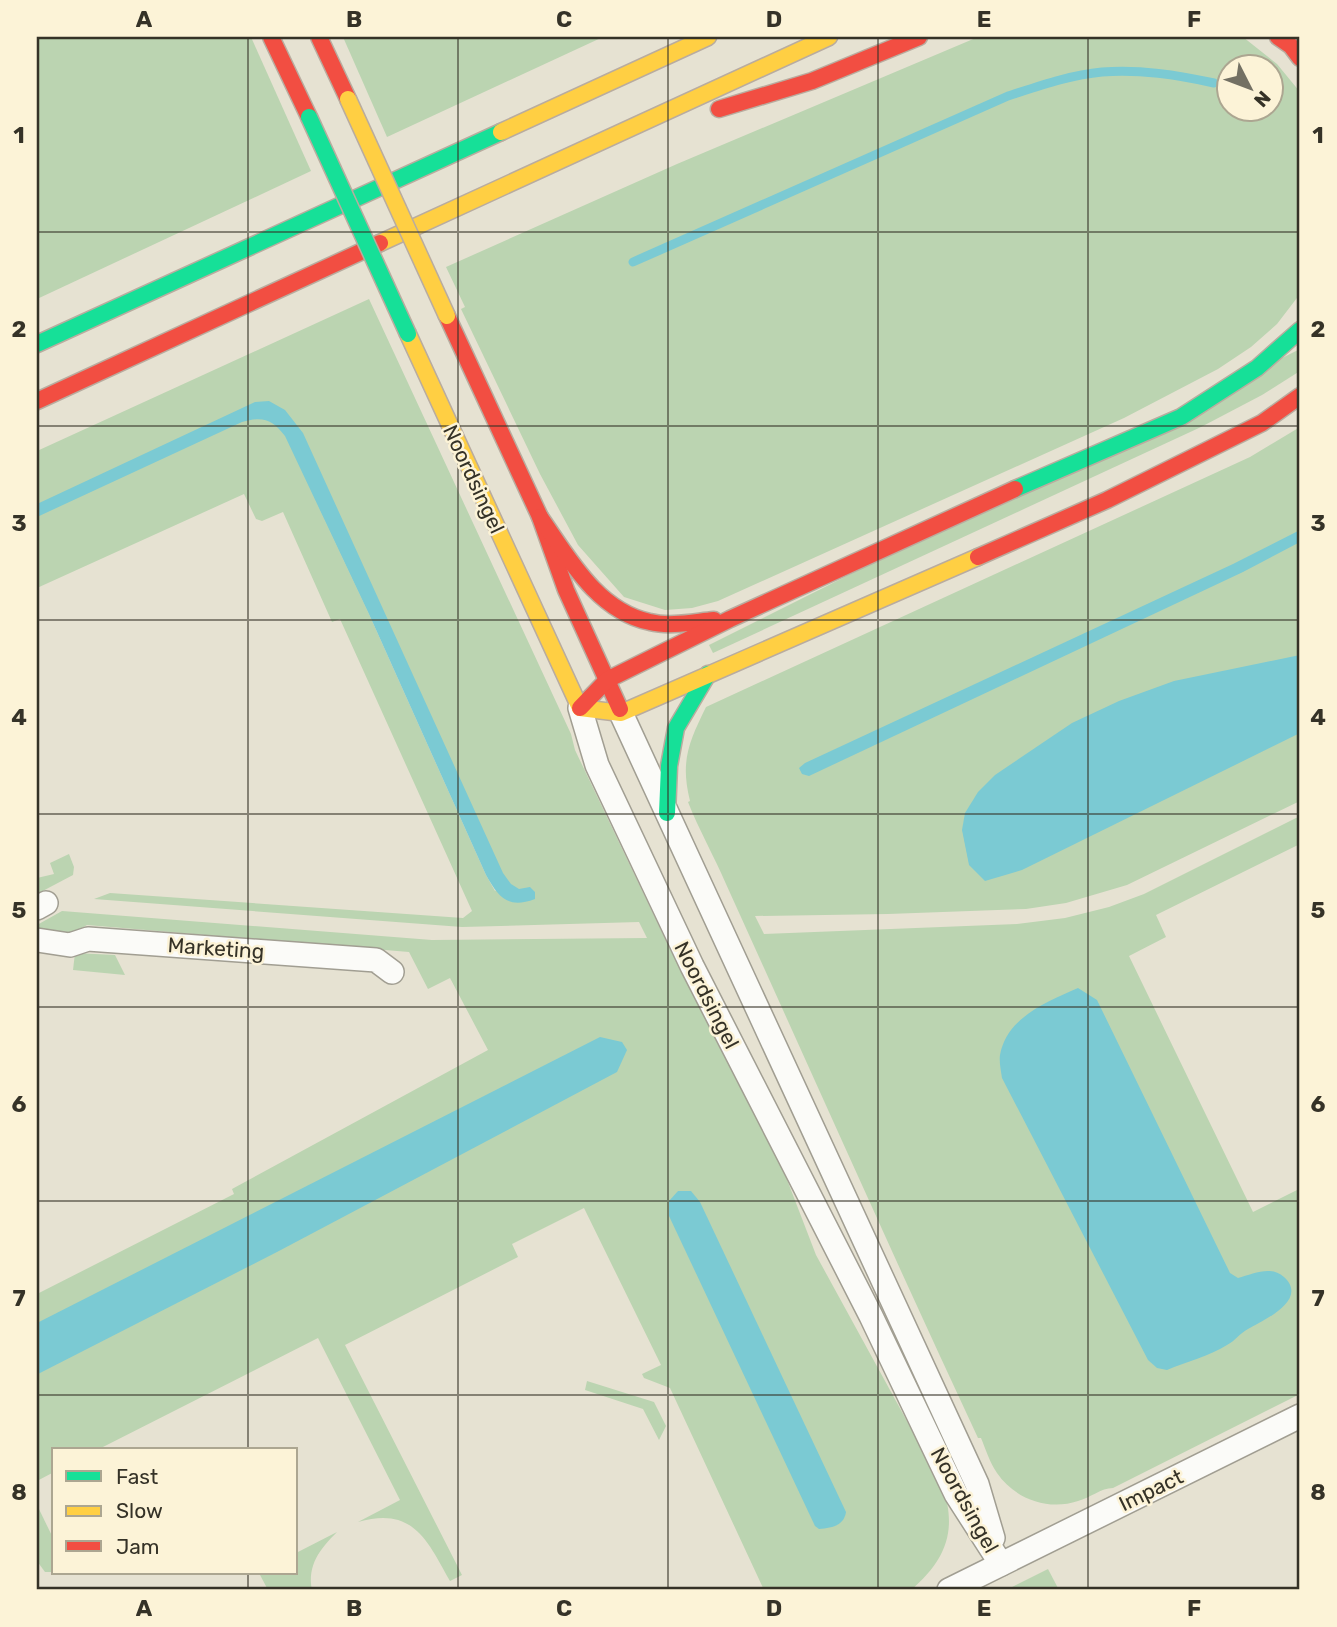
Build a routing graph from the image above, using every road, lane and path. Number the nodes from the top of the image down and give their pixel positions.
1 (271, 37) edge
2 (319, 37) edge
3 (708, 37) edge
4 (829, 37) edge
5 (919, 37) edge
6 (1278, 37) edge
7 (1300, 58) edge
8 (570, 155) junction
9 (1300, 330) edge
10 (37, 344) edge
11 (1300, 396) edge
12 (37, 401) edge
13 (540, 517) junction
14 (730, 619) junction
15 (708, 674) junction
16 (607, 680) junction
17 (580, 708) junction
18 (621, 713) junction
19 (667, 813) junction
20 (37, 940) edge
21 (392, 972) dead end
22 (1300, 1416) edge
23 (1001, 1564) junction
24 (949, 1590) edge

1 - 17 main road, Noordsingel, bridge
2 - 13 main road, Noordsingel, bridge
3 - 10 main road
4 - 8 main road
5 - 8 main road
6 - 7 main road
8 - 12 main road
9 - 14 main road
11 - 15 main road
13 - 14 main road
13 - 16 main road, Noordsingel
14 - 16 main road
15 - 18 main road
15 - 19 main road
16 - 17 main road
16 - 18 main road, Noordsingel
17 - 18 main road
17 - 23 street, Noordsingel
18 - 19 street, Noordsingel
19 - 23 street, Noordsingel
20 - 21 street, Marketing
22 - 23 street, Impact
23 - 24 street

